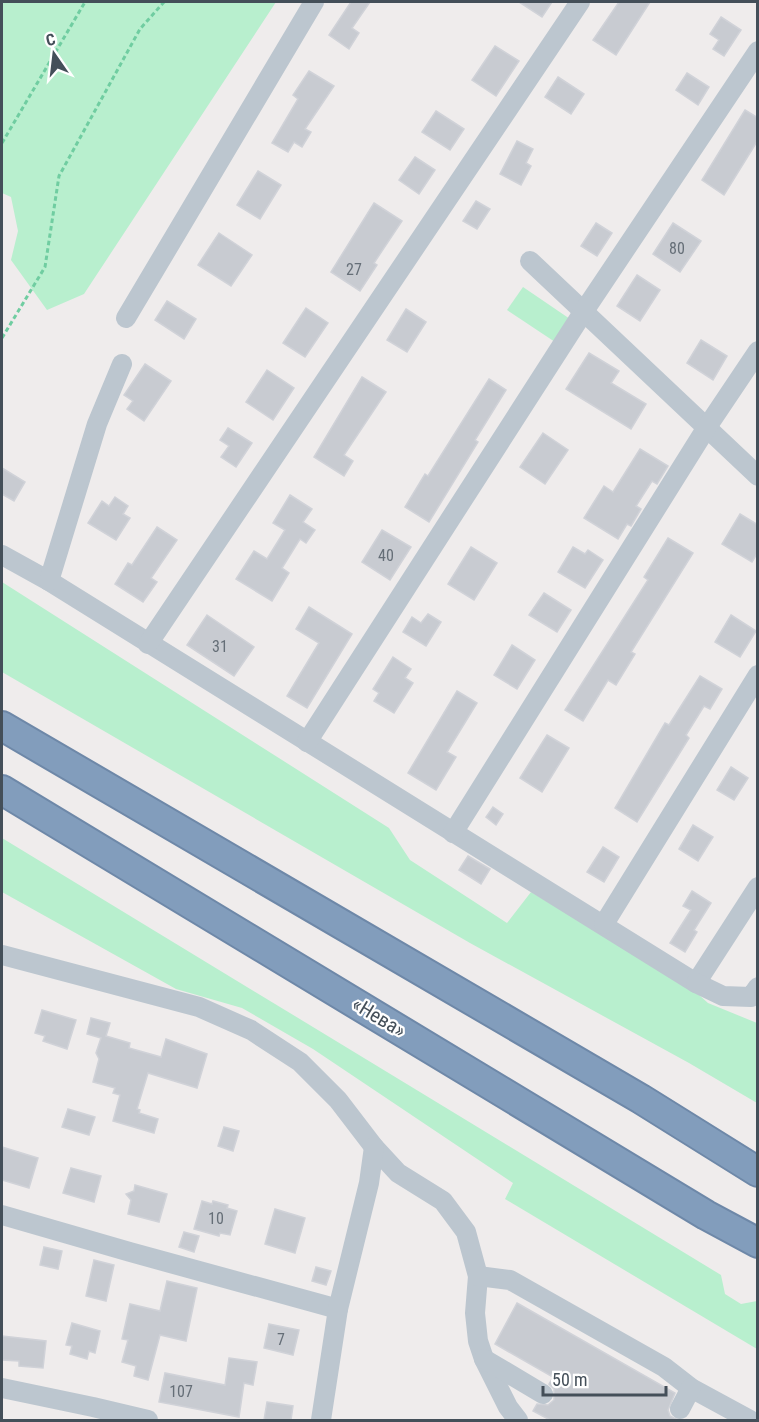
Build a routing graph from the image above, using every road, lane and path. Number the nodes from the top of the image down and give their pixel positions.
1 (85, 2) edge
2 (164, 2) edge
3 (314, 2) edge
4 (580, 2) edge
5 (758, 51) edge
6 (2, 143) edge
7 (530, 261) dead end
8 (584, 311) junction
9 (126, 318) dead end
10 (2, 338) edge
11 (758, 351) edge
12 (122, 364) dead end
13 (706, 427) junction
14 (758, 476) edge
15 (2, 555) edge
16 (49, 581) junction
17 (148, 644) junction
18 (758, 675) edge
19 (2, 726) edge
20 (307, 742) junction
21 (2, 790) edge
22 (453, 833) junction
23 (756, 893) edge
24 (604, 924) junction
25 (2, 955) edge
26 (696, 983) junction
27 (758, 987) edge
28 (641, 1099) junction
29 (374, 1147) junction
30 (758, 1159) edge
31 (758, 1172) edge
32 (2, 1215) edge
33 (706, 1215) junction
34 (758, 1243) edge
35 (758, 1250) edge
36 (478, 1276) junction
37 (338, 1309) junction
38 (484, 1359) junction
39 (2, 1388) edge
40 (692, 1388) junction
41 (543, 1394) dead end
42 (680, 1409) dead end
43 (148, 1420) edge
44 (321, 1420) edge
45 (518, 1420) edge
46 (750, 1420) edge

1 - 6 path
2 - 10 path
3 - 9 street
4 - 17 street
5 - 8 street
7 - 8 street
8 - 13 street
8 - 20 street
11 - 13 street
12 - 16 street
13 - 14 street
13 - 22 street
15 - 16 street
16 - 17 street
17 - 20 street
18 - 24 street
19 - 28 highway
20 - 22 street
21 - 33 highway, «Нева»
22 - 24 street
23 - 26 street
24 - 26 street
25 - 29 street
26 - 27 street
28 - 30 highway
28 - 31 highway
29 - 36 street
29 - 37 street
32 - 37 street
33 - 34 highway, «Нева»
33 - 35 street
36 - 38 street
36 - 40 street
37 - 44 street
38 - 41 street
38 - 45 street
39 - 43 street
40 - 42 street
40 - 46 street

